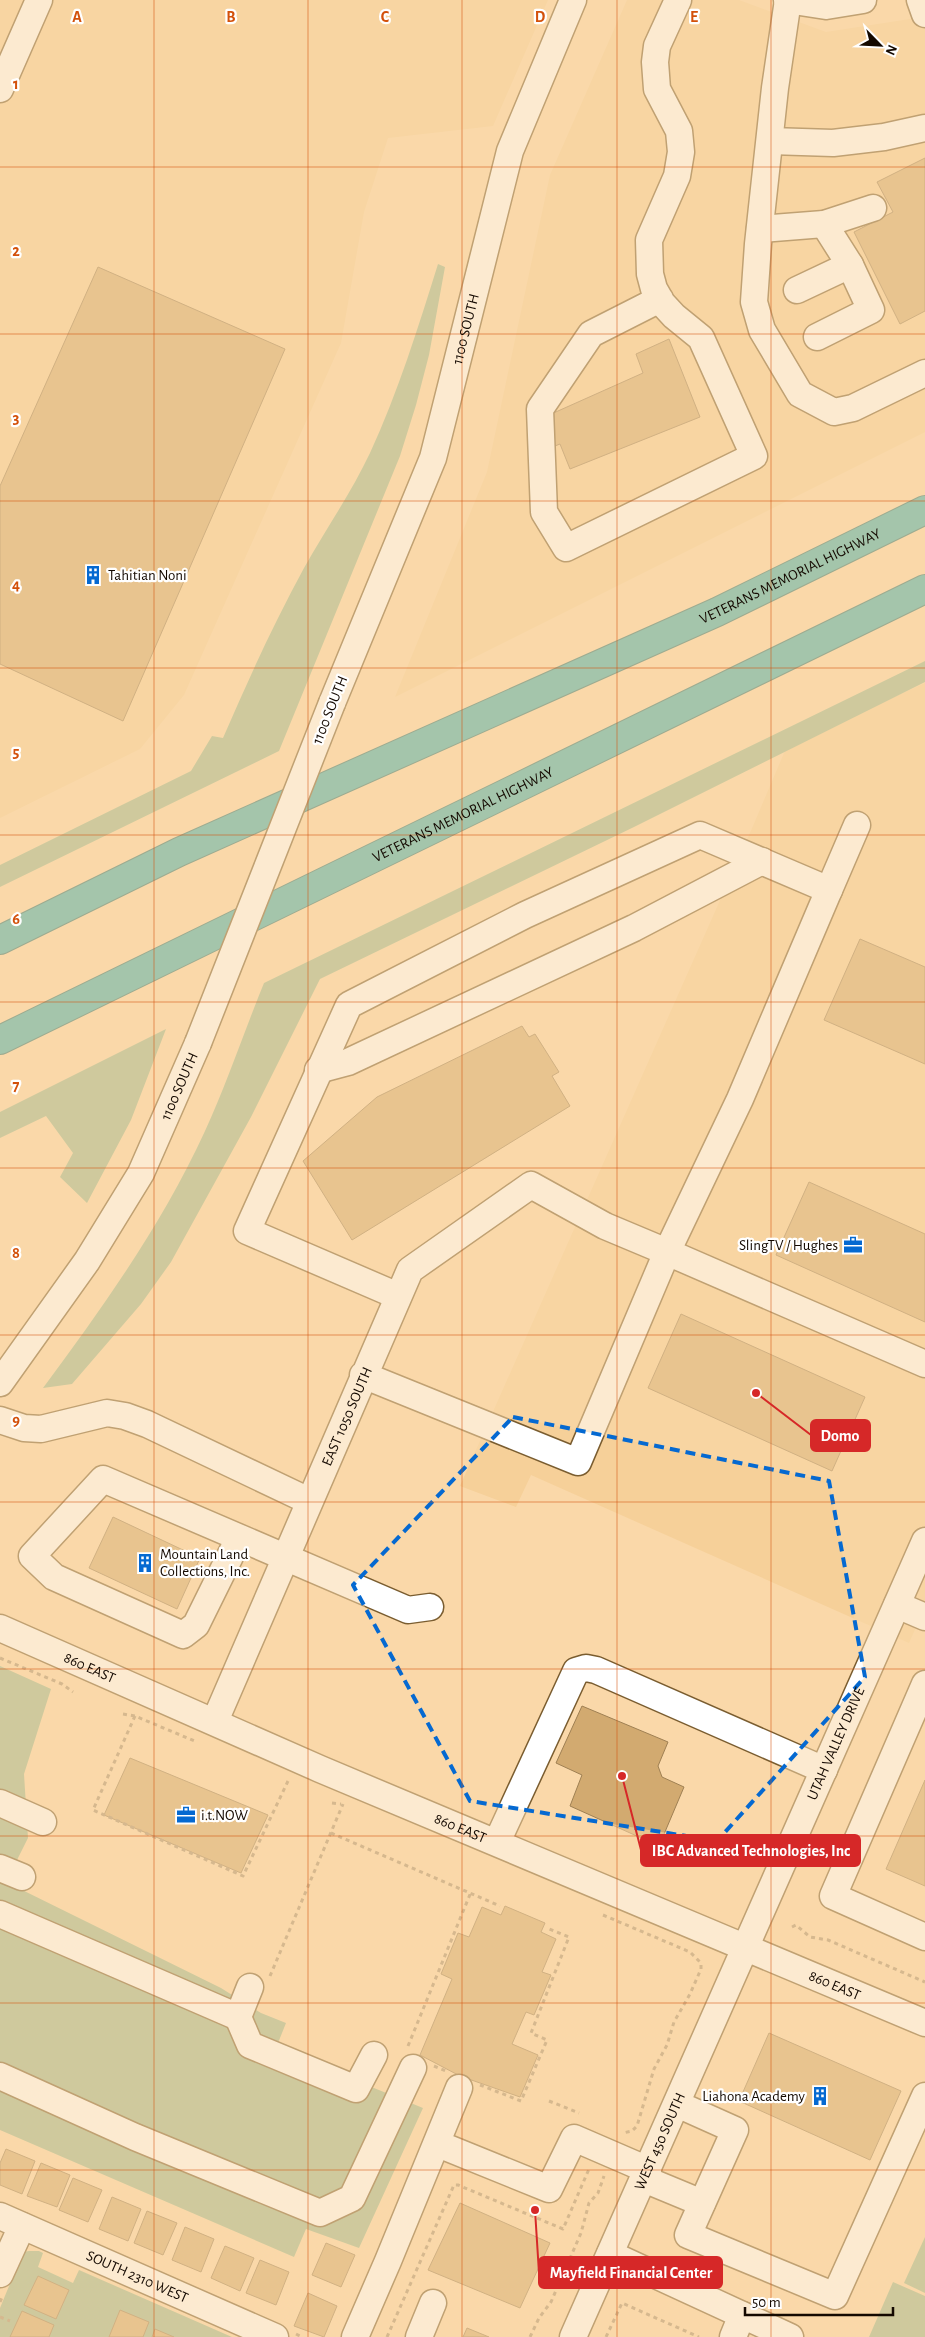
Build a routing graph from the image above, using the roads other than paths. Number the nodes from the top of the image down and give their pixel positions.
1 (39, 0) edge
2 (573, 0) edge
3 (678, 0) edge
4 (788, 0) edge
5 (863, 0) edge
6 (920, 0) edge
7 (925, 14) edge
8 (0, 88) edge
9 (925, 128) edge
10 (770, 141) junction
11 (872, 208) dead end
12 (824, 224) junction
13 (760, 229) junction
14 (850, 265) junction
15 (797, 290) dead end
16 (660, 298) junction
17 (817, 337) dead end
18 (925, 373) edge
19 (925, 510) edge
20 (925, 589) edge
21 (857, 825) dead end
22 (762, 861) junction
23 (829, 890) junction
24 (0, 940) edge
25 (0, 1040) edge
26 (318, 1070) junction
27 (667, 1252) junction
28 (398, 1296) junction
29 (925, 1364) edge
30 (363, 1374) junction
31 (0, 1383) edge
32 (0, 1420) edge
33 (310, 1500) junction
34 (239, 1538) junction
35 (925, 1542) edge
36 (285, 1558) junction
37 (897, 1605) junction
38 (430, 1607) dead end
39 (925, 1617) edge
40 (0, 1628) edge
41 (925, 1684) edge
42 (215, 1721) junction
43 (824, 1770) junction
44 (0, 1803) edge
45 (43, 1822) dead end
46 (497, 1842) junction
47 (0, 1914) edge
48 (925, 1937) edge
49 (746, 1946) junction
50 (260, 1982) road end
51 (238, 2018) junction
52 (925, 2023) edge
53 (374, 2055) dead end
54 (416, 2063) road end
55 (0, 2076) edge
56 (462, 2081) road end
57 (356, 2089) junction
58 (925, 2096) edge
59 (677, 2104) junction
60 (393, 2106) junction
61 (438, 2144) junction
62 (646, 2174) junction
63 (702, 2203) junction
64 (11, 2221) edge
65 (610, 2254) junction
66 (0, 2274) edge
67 (433, 2303) dead end
68 (738, 2326) edge
69 (275, 2337) edge
70 (354, 2337) edge
71 (419, 2337) edge
72 (573, 2337) edge
73 (790, 2337) edge

1 - 8 street
2 - 31 street, 1100 SOUTH, bridge
3 - 16 street
4 - 5 street
4 - 10 street
6 - 7 street
9 - 10 street
10 - 13 street
11 - 12 street
12 - 13 street
12 - 14 street
13 - 18 street
14 - 15 street
14 - 17 street
16 - 16 street
19 - 24 highway, VETERANS MEMORIAL HIGHWAY
20 - 25 highway, VETERANS MEMORIAL HIGHWAY
21 - 23 street
22 - 23 street
22 - 26 street
22 - 26 street
23 - 27 street
26 - 28 street
27 - 28 street, EAST 1050 SOUTH
27 - 29 street
27 - 30 street
28 - 30 street, EAST 1050 SOUTH
30 - 33 street, EAST 1050 SOUTH
32 - 33 street
33 - 36 street, EAST 1050 SOUTH
34 - 34 street
34 - 36 street
35 - 37 street, UTAH VALLEY DRIVE
36 - 38 street
36 - 42 street, EAST 1050 SOUTH
37 - 39 street
37 - 43 street, UTAH VALLEY DRIVE
40 - 42 street, 860 EAST
41 - 48 street
42 - 46 street, 860 EAST
43 - 46 street
43 - 49 street, UTAH VALLEY DRIVE
44 - 45 street
46 - 49 street, 860 EAST
47 - 51 street
49 - 52 street, 860 EAST
49 - 59 street, WEST 450 SOUTH
50 - 51 street
51 - 57 street
53 - 57 street
54 - 60 street
55 - 60 street
56 - 61 street
57 - 60 street
58 - 63 street
59 - 62 street, WEST 450 SOUTH
59 - 63 street
61 - 62 street
61 - 70 street
62 - 63 street
62 - 65 street, WEST 450 SOUTH
64 - 66 street
64 - 69 street, SOUTH 2310 WEST
65 - 68 street
65 - 72 street, WEST 450 SOUTH
67 - 71 street
68 - 73 street

